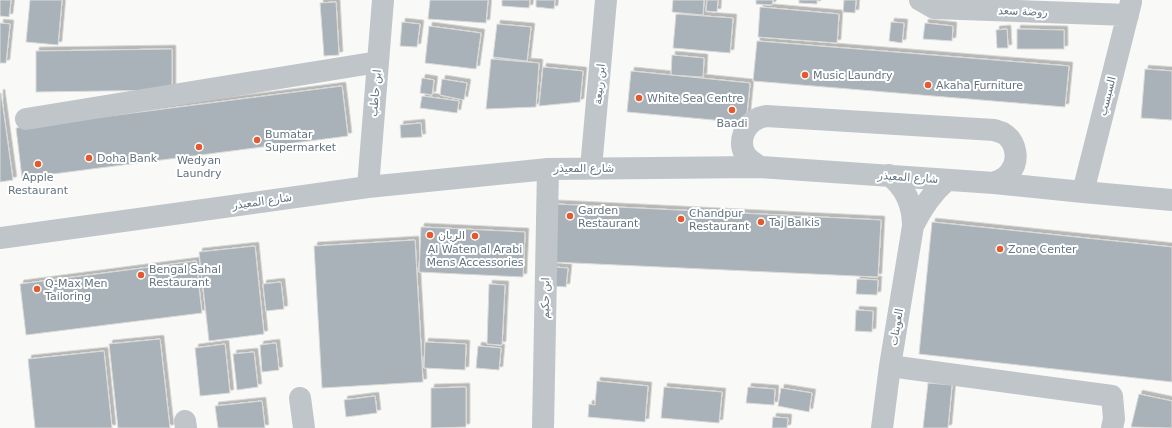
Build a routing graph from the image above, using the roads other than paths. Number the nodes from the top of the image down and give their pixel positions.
1 (383, 0) edge
2 (606, 0) edge
3 (920, 0) edge
4 (1016, 5) edge
5 (1130, 7) edge
6 (378, 62) junction
7 (26, 119) dead end
8 (760, 167) junction
9 (591, 168) junction
10 (548, 169) junction
11 (889, 175) junction
12 (947, 180) junction
13 (994, 183) junction
14 (368, 187) junction
15 (1083, 192) junction
16 (1172, 200) edge
17 (913, 226) junction
18 (3, 242) edge
19 (890, 366) junction
20 (300, 398) dead end
21 (304, 428) edge
22 (543, 428) edge
23 (882, 428) edge
24 (1112, 428) edge

1 - 6 street, ابن حاطب
2 - 9 street, ابن ربيعة
3 - 4 street, روضة سعد
4 - 5 street, روضة سعد
5 - 15 street, السبسب
6 - 7 street
6 - 14 street, ابن حاطب
8 - 9 street, شارع المعيذر
8 - 11 street, شارع المعيذر
8 - 13 street
9 - 10 street, شارع المعيذر
10 - 14 street, شارع المعيذر
10 - 22 street, ابن حكيم
11 - 12 street, شارع المعيذر
11 - 17 street, العوينات
12 - 13 street, شارع المعيذر
12 - 17 street, العوينات
13 - 15 street, شارع المعيذر
14 - 18 street, شارع المعيذر
15 - 16 street, شارع المعيذر
17 - 19 street, العوينات
19 - 23 street, العوينات
19 - 24 street
20 - 21 street

